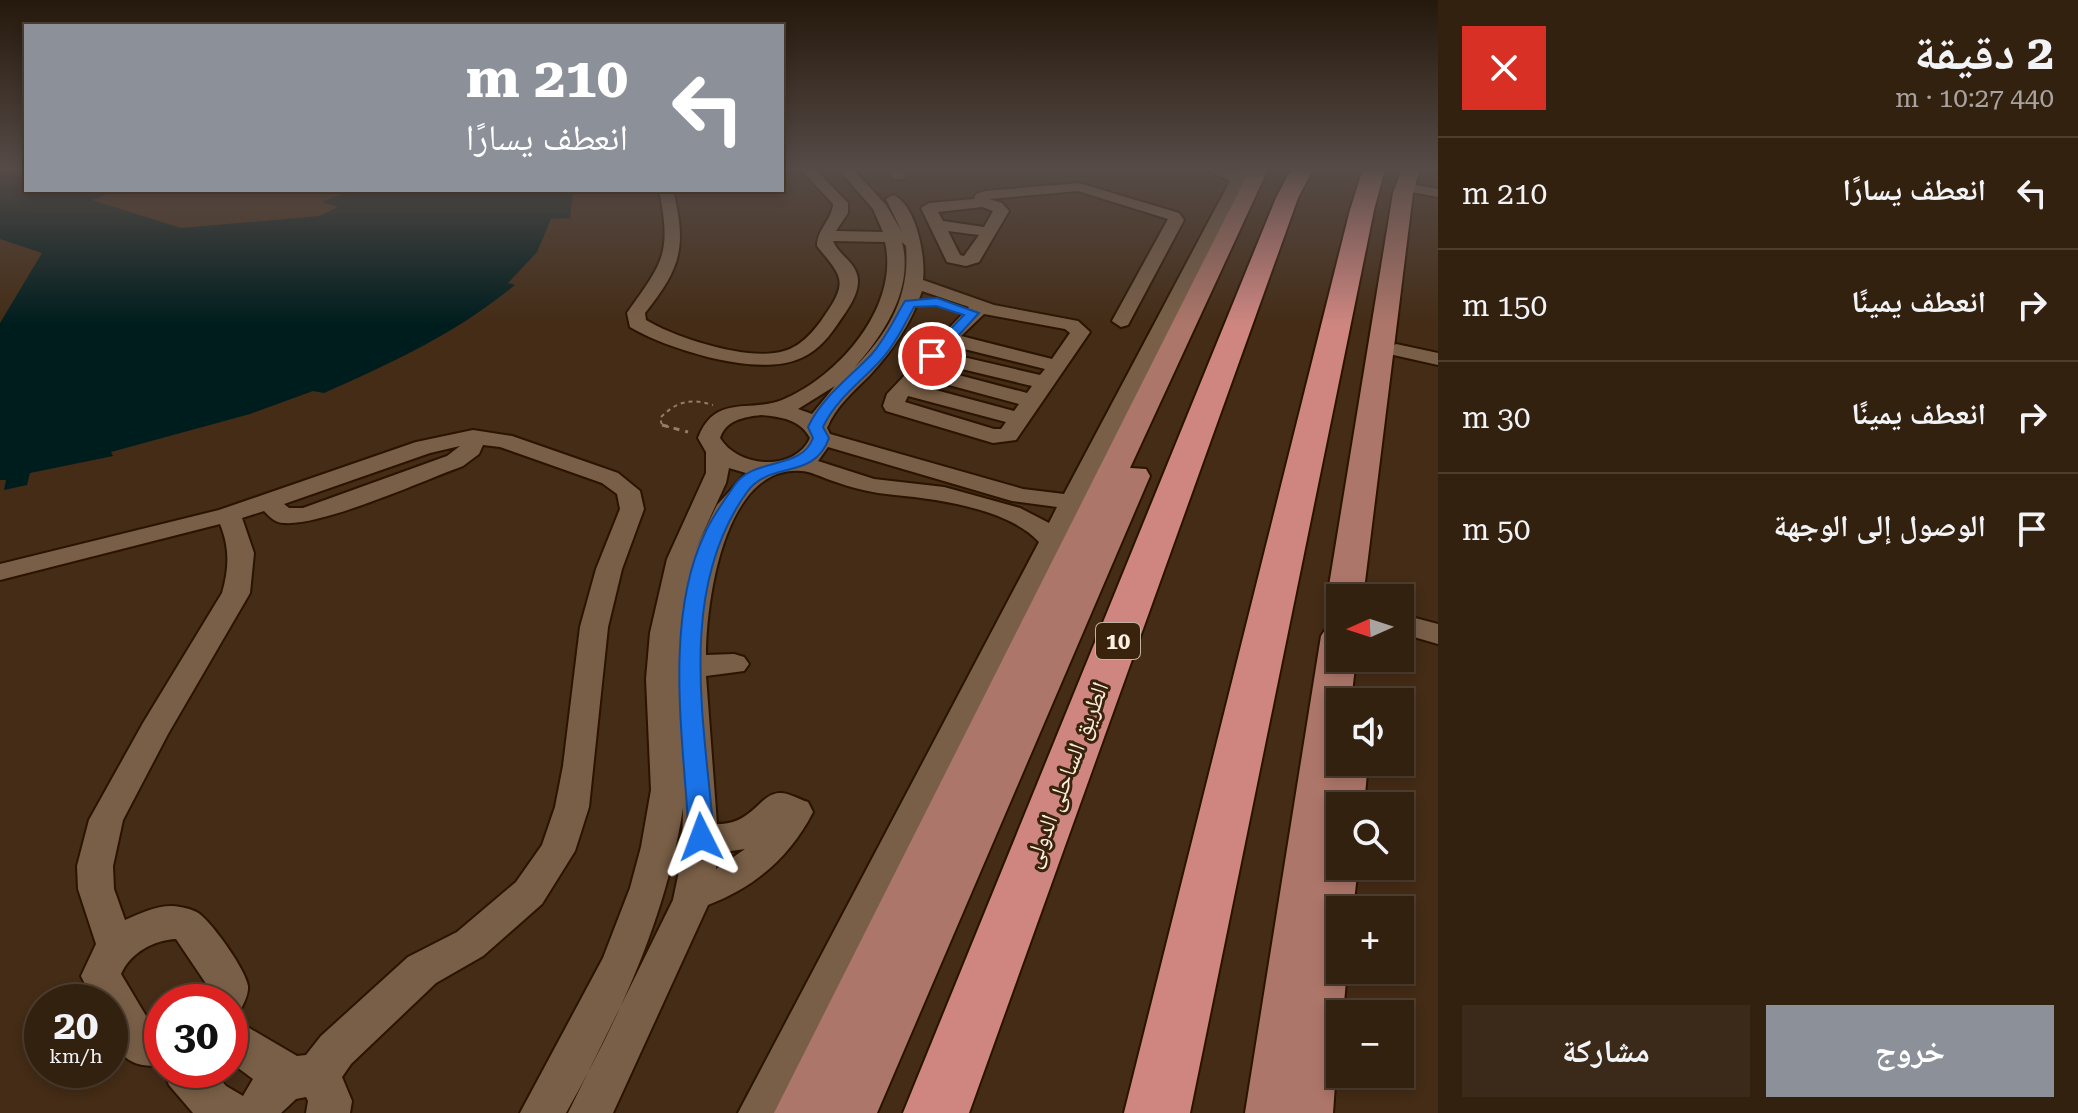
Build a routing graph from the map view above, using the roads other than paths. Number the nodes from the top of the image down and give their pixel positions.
1 (670, 221) edge
2 (836, 221) edge
3 (887, 221) edge
4 (905, 221) edge
5 (935, 221) joint
6 (993, 221) edge
7 (1175, 221) edge
8 (1229, 221) edge
9 (1237, 221) edge
10 (1278, 221) edge
11 (1360, 221) edge
12 (1399, 221) edge
13 (1416, 221) edge
14 (988, 232) junction
15 (825, 241) junction
16 (894, 242) junction
17 (914, 242) junction
18 (1211, 250) junction
19 (916, 283) junction
20 (910, 303) junction
21 (965, 314) junction
22 (1121, 321) dead end
23 (1396, 350) junction
24 (1063, 358) junction
25 (1438, 359) edge
26 (925, 364) junction
27 (1033, 401) junction
28 (775, 410) junction
29 (818, 432) junction
30 (713, 446) junction
31 (900, 461) junction
32 (784, 466) junction
33 (879, 488) junction
34 (722, 493) junction
35 (1073, 502) junction
36 (228, 515) junction
37 (1064, 545) junction
38 (0, 572) edge
39 (1347, 584) edge
40 (1369, 584) edge
41 (1414, 627) edge
42 (1438, 634) edge
43 (734, 658) dead end
44 (691, 659) junction
45 (1335, 672) edge
46 (701, 837) junction
47 (1333, 880) edge
48 (693, 895) junction
49 (116, 948) junction
50 (228, 984) edge
51 (144, 1046) edge
52 (248, 1050) edge
53 (200, 1088) edge
54 (320, 1099) edge
55 (230, 1113) edge
56 (257, 1113) edge
57 (542, 1113) edge
58 (590, 1113) edge
59 (760, 1113) edge
60 (802, 1113) edge
61 (848, 1113) edge
62 (936, 1113) edge
63 (1157, 1113) edge
64 (1273, 1113) edge
65 (1305, 1113) edge

1 - 15 street
2 - 15 street
3 - 16 street
4 - 17 street
5 - 14 street
5 - 14 street
6 - 14 street
7 - 22 street
8 - 18 main road
9 - 61 main road
10 - 62 highway, الطريق الساحلى الدولى / 10
11 - 63 highway
12 - 39 main road
13 - 23 main road
15 - 16 street
16 - 17 street
16 - 28 street
17 - 19 street
18 - 35 street
18 - 37 main road
19 - 20 street
19 - 21 street
20 - 21 street
20 - 29 street
21 - 24 street
21 - 24 street
21 - 26 street
23 - 25 street
23 - 40 main road
24 - 26 street
24 - 27 street
26 - 27 street
26 - 27 street
28 - 29 street
28 - 30 street
29 - 31 street
29 - 32 street
30 - 32 street
30 - 34 street
31 - 33 street
31 - 35 street
32 - 33 street
32 - 34 street
33 - 37 street
34 - 44 street
34 - 57 street
35 - 37 street
36 - 38 street
36 - 49 street
36 - 54 street
37 - 59 street
37 - 60 main road
41 - 42 street
43 - 44 street
44 - 46 street
45 - 64 main road
46 - 48 street
46 - 48 street
47 - 65 main road
48 - 58 street
49 - 50 street
49 - 51 street
52 - 54 street
53 - 55 street
54 - 56 street

